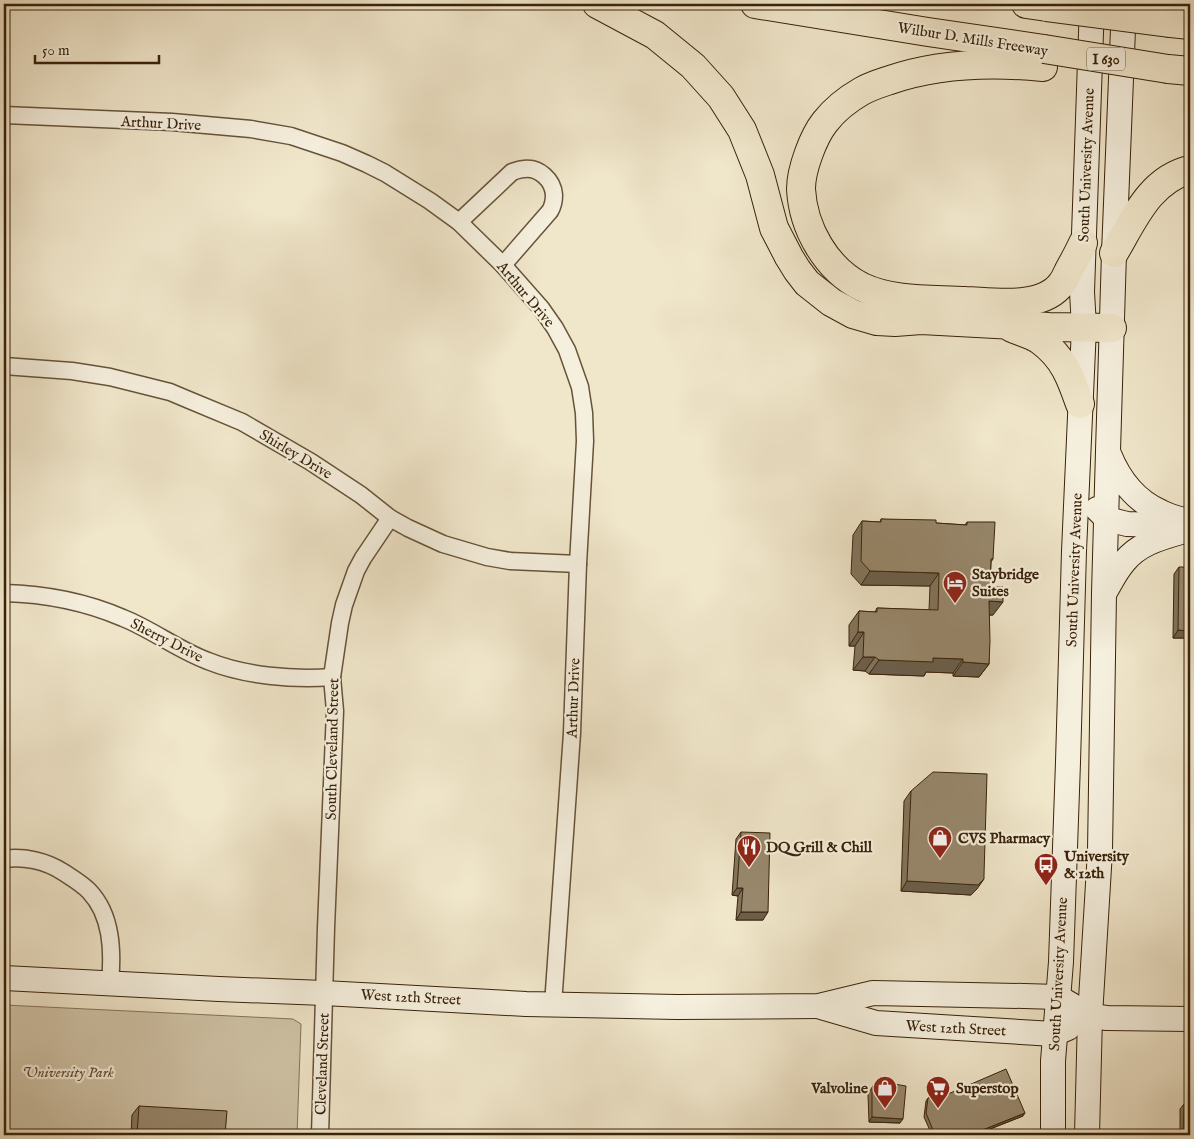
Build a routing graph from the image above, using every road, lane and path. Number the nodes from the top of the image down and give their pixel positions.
1 (597, 4) edge
2 (755, 4) edge
3 (1092, 4) edge
4 (1124, 4) edge
5 (1036, 5) edge
6 (1182, 15) edge
7 (1044, 58) junction
8 (1179, 70) edge
9 (4, 115) edge
10 (1190, 170) edge
11 (459, 222) junction
12 (1083, 243) junction
13 (1114, 253) junction
14 (503, 265) junction
15 (1004, 324) junction
16 (1084, 327) junction
17 (1112, 328) junction
18 (1083, 355) junction
19 (4, 366) edge
20 (1080, 404) junction
21 (1108, 451) junction
22 (390, 518) junction
23 (1107, 519) junction
24 (1190, 526) edge
25 (578, 564) junction
26 (4, 592) edge
27 (1104, 594) junction
28 (332, 677) junction
29 (4, 859) edge
30 (4, 978) edge
31 (110, 983) junction
32 (324, 992) junction
33 (1058, 998) junction
34 (553, 1005) junction
35 (819, 1006) junction
36 (1090, 1016) junction
37 (1190, 1019) edge
38 (1054, 1034) junction
39 (320, 1135) edge
40 (1053, 1135) edge
41 (1087, 1135) edge

1 - 15 highway
2 - 7 highway, Wilbur D. Mills Freeway
3 - 12 main road, South University Avenue
4 - 13 main road, South University Avenue
5 - 6 highway, bridge
7 - 8 highway, I 630, bridge
7 - 12 highway
9 - 11 street, Arthur Drive
10 - 13 highway
11 - 14 street, Arthur Drive
11 - 14 street
12 - 16 main road, South University Avenue
13 - 17 main road, South University Avenue
14 - 25 street, Arthur Drive
15 - 16 highway
15 - 20 highway
16 - 17 highway
16 - 18 main road, South University Avenue
17 - 21 main road, South University Avenue
18 - 20 main road, South University Avenue
18 - 23 main road
19 - 22 street, Shirley Drive
20 - 33 main road, South University Avenue
21 - 23 main road, South University Avenue
21 - 24 main road
22 - 25 street, Shirley Drive
22 - 28 street, South Cleveland Street
23 - 24 main road
23 - 27 main road, South University Avenue
24 - 27 main road
25 - 34 street, Arthur Drive
26 - 28 street, Sherry Drive
27 - 36 main road, South University Avenue
28 - 32 street, South Cleveland Street
29 - 31 street
30 - 31 main road, West 12th Street
31 - 32 main road, West 12th Street
32 - 34 main road, West 12th Street
32 - 39 street, Cleveland Street
33 - 35 main road, West 12th Street
33 - 36 main road, West 12th Street
33 - 38 main road, South University Avenue
34 - 35 main road, West 12th Street
35 - 38 main road, West 12th Street
36 - 37 main road, West 12th Street
36 - 38 main road
36 - 41 main road, South University Avenue
38 - 40 main road, South University Avenue

